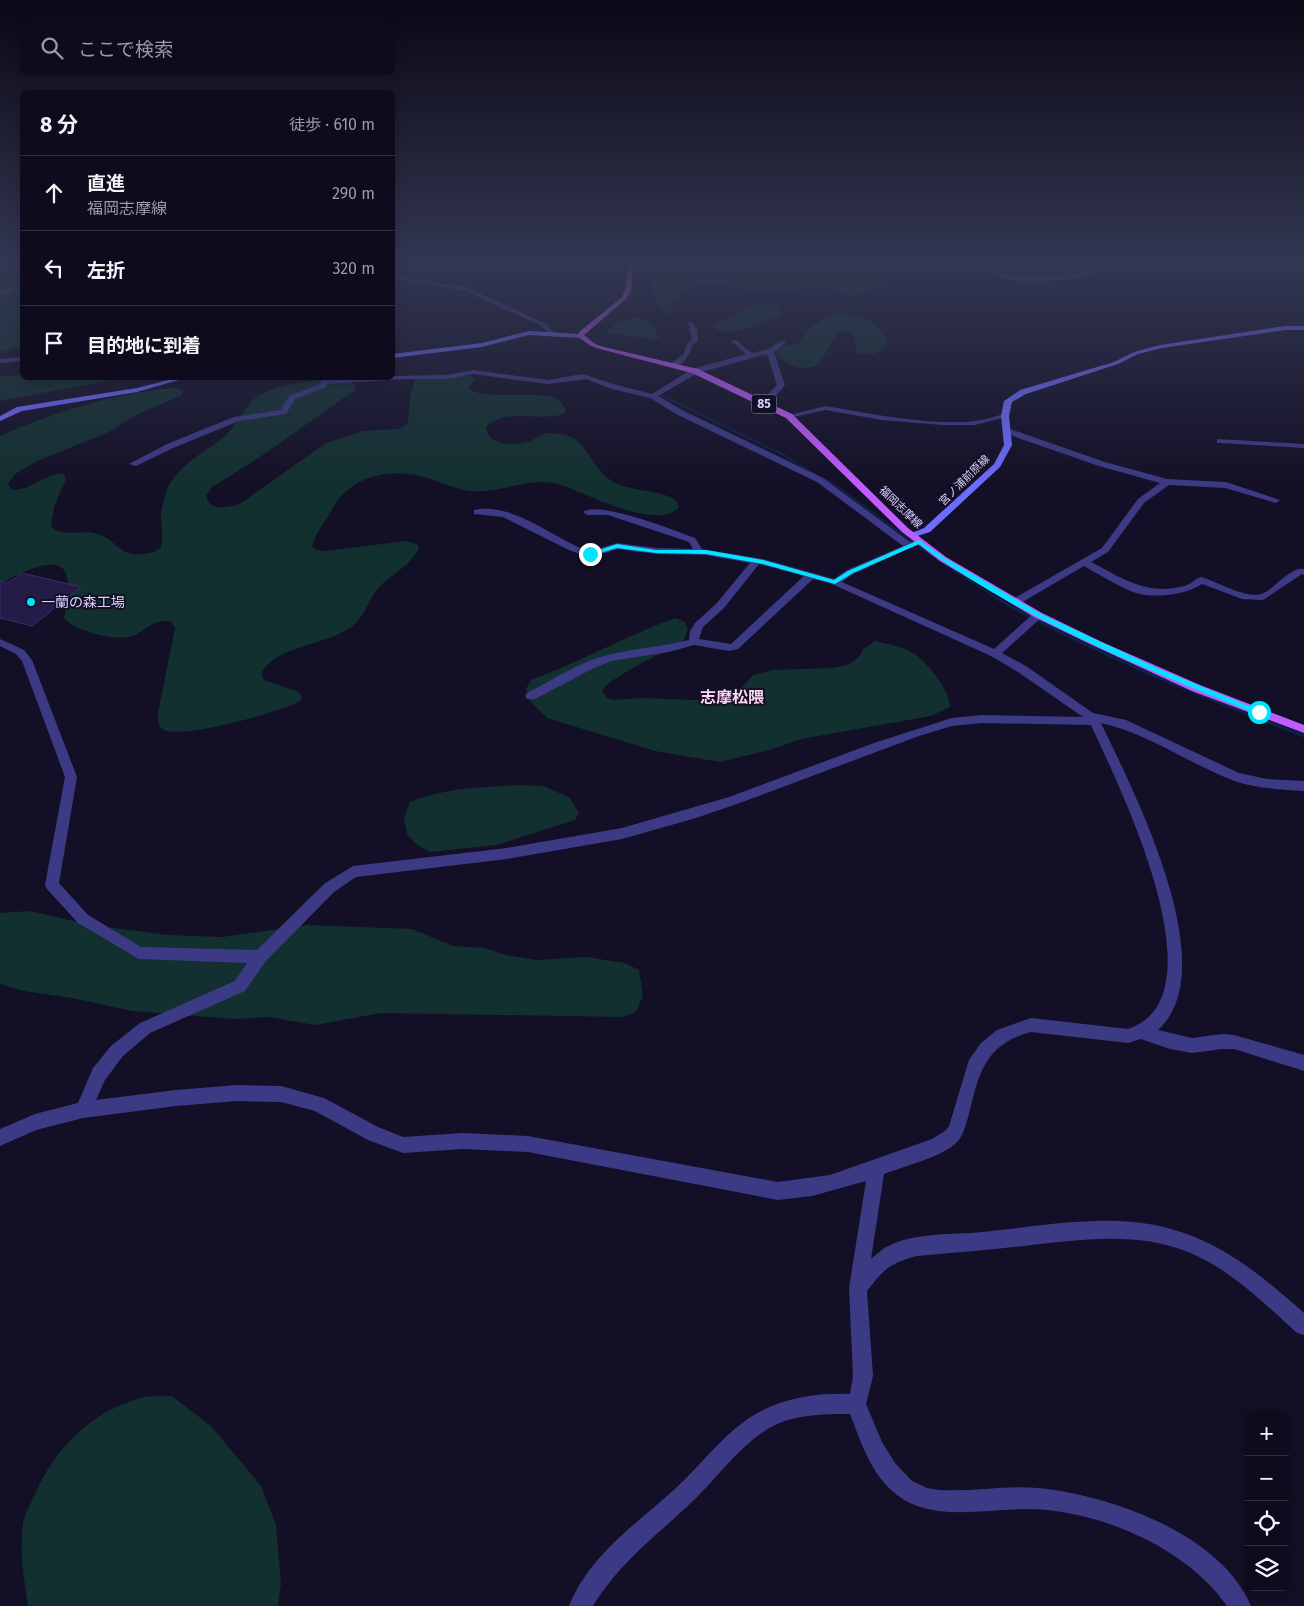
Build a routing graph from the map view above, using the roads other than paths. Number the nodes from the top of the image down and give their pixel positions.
1 (516, 337) edge
2 (582, 337) edge
3 (688, 337) edge
4 (695, 337) edge
5 (1220, 337) edge
6 (734, 341) dead end
7 (783, 342) dead end
8 (689, 344) junction
9 (770, 351) junction
10 (751, 355) junction
11 (395, 356) edge
12 (20, 360) edge
13 (0, 361) edge
14 (674, 365) junction
15 (695, 371) junction
16 (395, 377) edge
17 (174, 380) edge
18 (325, 380) edge
19 (653, 396) junction
20 (758, 402) junction
21 (789, 416) junction
22 (1005, 416) junction
23 (0, 418) edge
24 (1007, 431) junction
25 (1220, 440) dead end
26 (1304, 446) edge
27 (134, 464) dead end
28 (1167, 482) junction
29 (1276, 500) dead end
30 (476, 512) dead end
31 (587, 512) dead end
32 (913, 541) junction
33 (699, 551) junction
34 (756, 561) junction
35 (1085, 563) junction
36 (1304, 572) edge
37 (810, 576) junction
38 (835, 582) junction
39 (1015, 602) junction
40 (1035, 618) junction
41 (0, 642) edge
42 (694, 642) junction
43 (995, 654) junction
44 (531, 696) dead end
45 (1092, 718) junction
46 (1304, 729) edge
47 (1304, 786) edge
48 (260, 957) junction
49 (1142, 1032) junction
50 (1304, 1063) edge
51 (83, 1110) junction
52 (0, 1138) edge
53 (876, 1168) junction
54 (858, 1288) junction
55 (1304, 1326) edge
56 (856, 1404) junction
57 (580, 1606) edge
58 (1240, 1606) edge

1 - 11 main road
2 - 14 main road, 福岡志摩線 / 85
3 - 8 street
4 - 8 street
5 - 22 main road
6 - 10 street
7 - 9 street
8 - 14 street
9 - 10 street
9 - 20 street
10 - 15 street
12 - 13 street
14 - 15 main road, 福岡志摩線 / 85
15 - 19 street
15 - 20 main road, 福岡志摩線 / 85
16 - 19 street
17 - 23 main road
18 - 27 street
19 - 32 street
20 - 21 main road, 福岡志摩線 / 85
21 - 22 street
21 - 32 main road, 福岡志摩線 / 85
22 - 24 main road, 宮ノ浦前原線
24 - 28 street
24 - 32 main road, 宮ノ浦前原線
25 - 26 street
28 - 29 street
28 - 35 street
30 - 33 street
31 - 33 street
32 - 38 street
32 - 39 main road, 福岡志摩線 / 85
33 - 34 street
34 - 37 street
34 - 42 street
35 - 36 street
35 - 39 street
37 - 38 street
37 - 42 street
38 - 43 street
39 - 40 main road, 福岡志摩線 / 85
40 - 43 street
40 - 46 main road, 福岡志摩線 / 85
41 - 48 street
42 - 44 street
43 - 45 street
45 - 47 street
45 - 48 street
45 - 49 street
48 - 51 street
49 - 50 street
49 - 53 street
51 - 52 street
51 - 53 street
53 - 54 street
54 - 55 street
54 - 56 street
56 - 57 street
56 - 58 street

